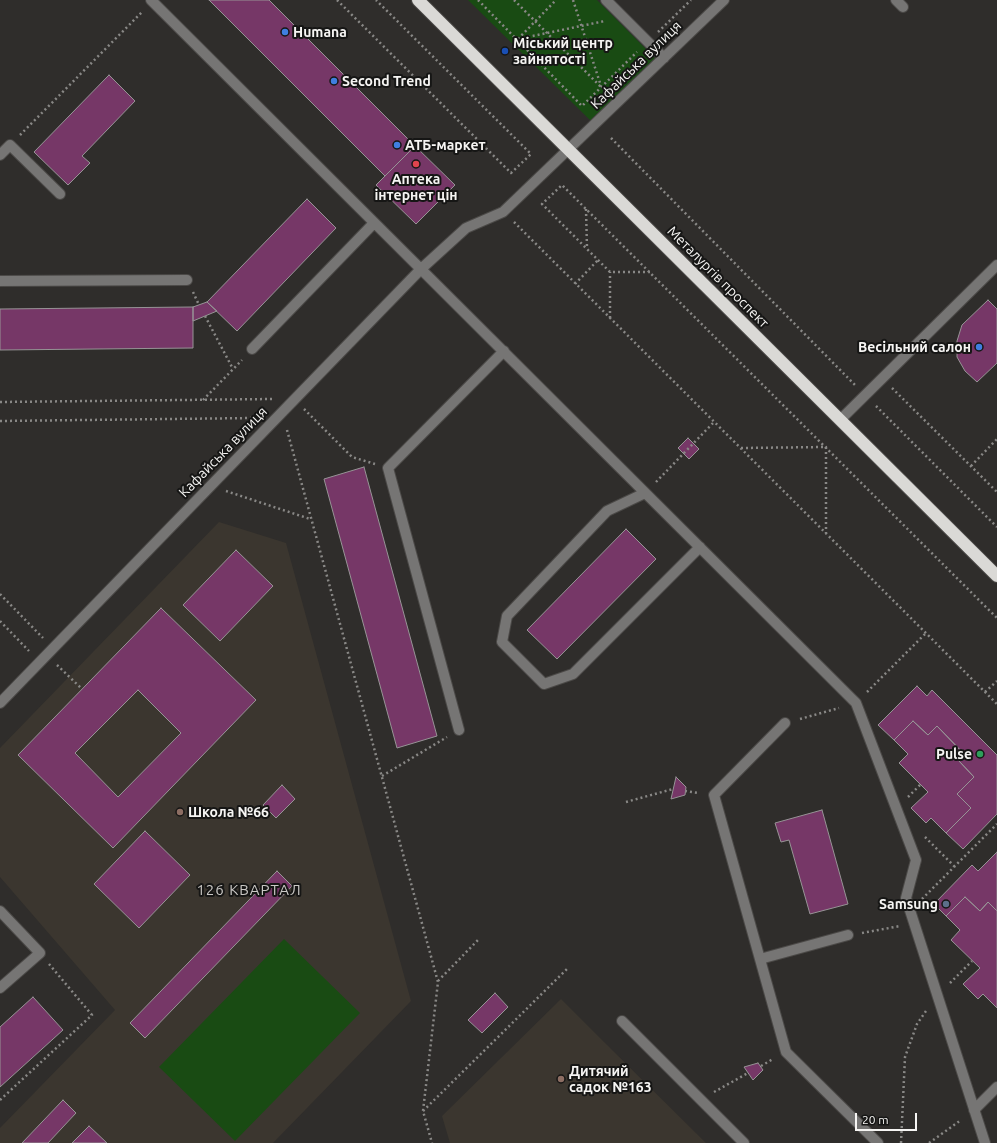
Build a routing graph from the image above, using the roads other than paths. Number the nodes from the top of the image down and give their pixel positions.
1 (418, 0) edge
2 (606, 0) edge
3 (724, 0) edge
4 (153, 1) edge
5 (664, 58) junction
6 (568, 150) junction
7 (0, 155) edge
8 (60, 194) dead end
9 (374, 223) junction
10 (997, 265) edge
11 (421, 269) junction
12 (186, 280) dead end
13 (0, 281) edge
14 (252, 349) road end
15 (504, 352) junction
16 (840, 420) junction
17 (645, 492) junction
18 (700, 547) junction
19 (997, 576) edge
20 (0, 703) edge
21 (785, 723) road end
22 (460, 730) road end
23 (0, 911) edge
24 (848, 935) road end
25 (760, 959) junction
26 (0, 988) edge
27 (622, 1021) dead end
28 (997, 1087) edge
29 (974, 1110) junction
30 (744, 1143) edge
31 (878, 1143) edge
32 (985, 1143) edge

1 - 6 highway, Металургів проспект
2 - 5 street
3 - 5 street, Кафайська вулиця
4 - 9 street
5 - 6 street, Кафайська вулиця
6 - 11 street, Кафайська вулиця
6 - 16 highway, Металургів проспект
7 - 8 street
9 - 11 street
9 - 14 street
10 - 16 street
11 - 15 street
11 - 20 street, Кафайська вулиця
12 - 13 street
15 - 17 street
15 - 22 street
16 - 19 highway, Металургів проспект
17 - 18 street
17 - 18 street
18 - 29 street
21 - 25 street
23 - 26 street
24 - 25 street
25 - 31 street
27 - 30 street
28 - 29 street
29 - 32 street

